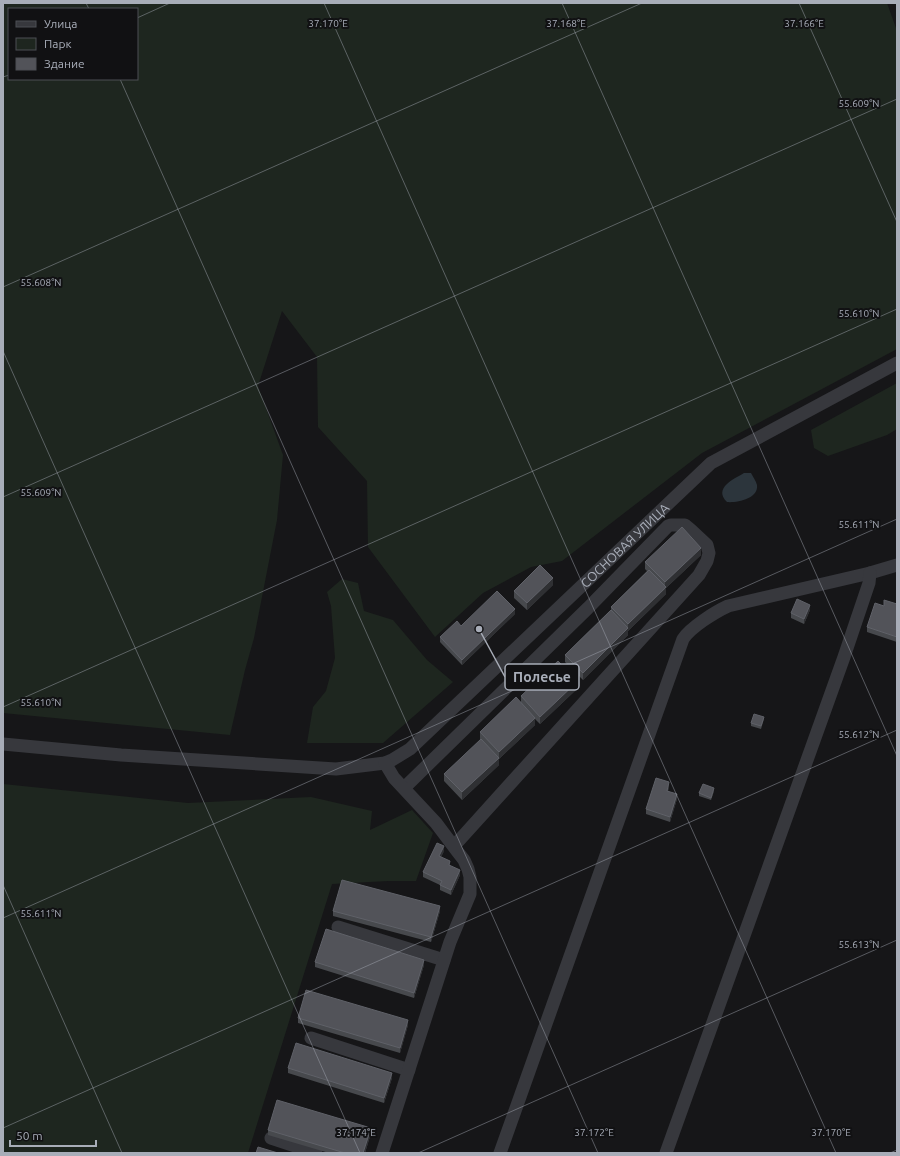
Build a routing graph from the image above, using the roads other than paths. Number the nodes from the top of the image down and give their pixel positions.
1 (897, 363) edge
2 (897, 565) edge
3 (870, 573) junction
4 (3, 744) edge
5 (382, 763) junction
6 (404, 788) junction
7 (454, 846) junction
8 (338, 928) dead end
9 (444, 960) junction
10 (311, 1038) dead end
11 (409, 1070) junction
12 (271, 1138) edge
13 (316, 1153) edge
14 (382, 1153) edge
15 (500, 1153) edge
16 (666, 1153) edge

1 - 5 street, СОСНОВАЯ УЛИЦА
2 - 3 street
3 - 15 street
3 - 16 street
4 - 5 street
5 - 6 street
6 - 7 street
6 - 7 street
7 - 9 street
8 - 9 street
9 - 11 street
10 - 11 street
11 - 14 street
12 - 13 street

